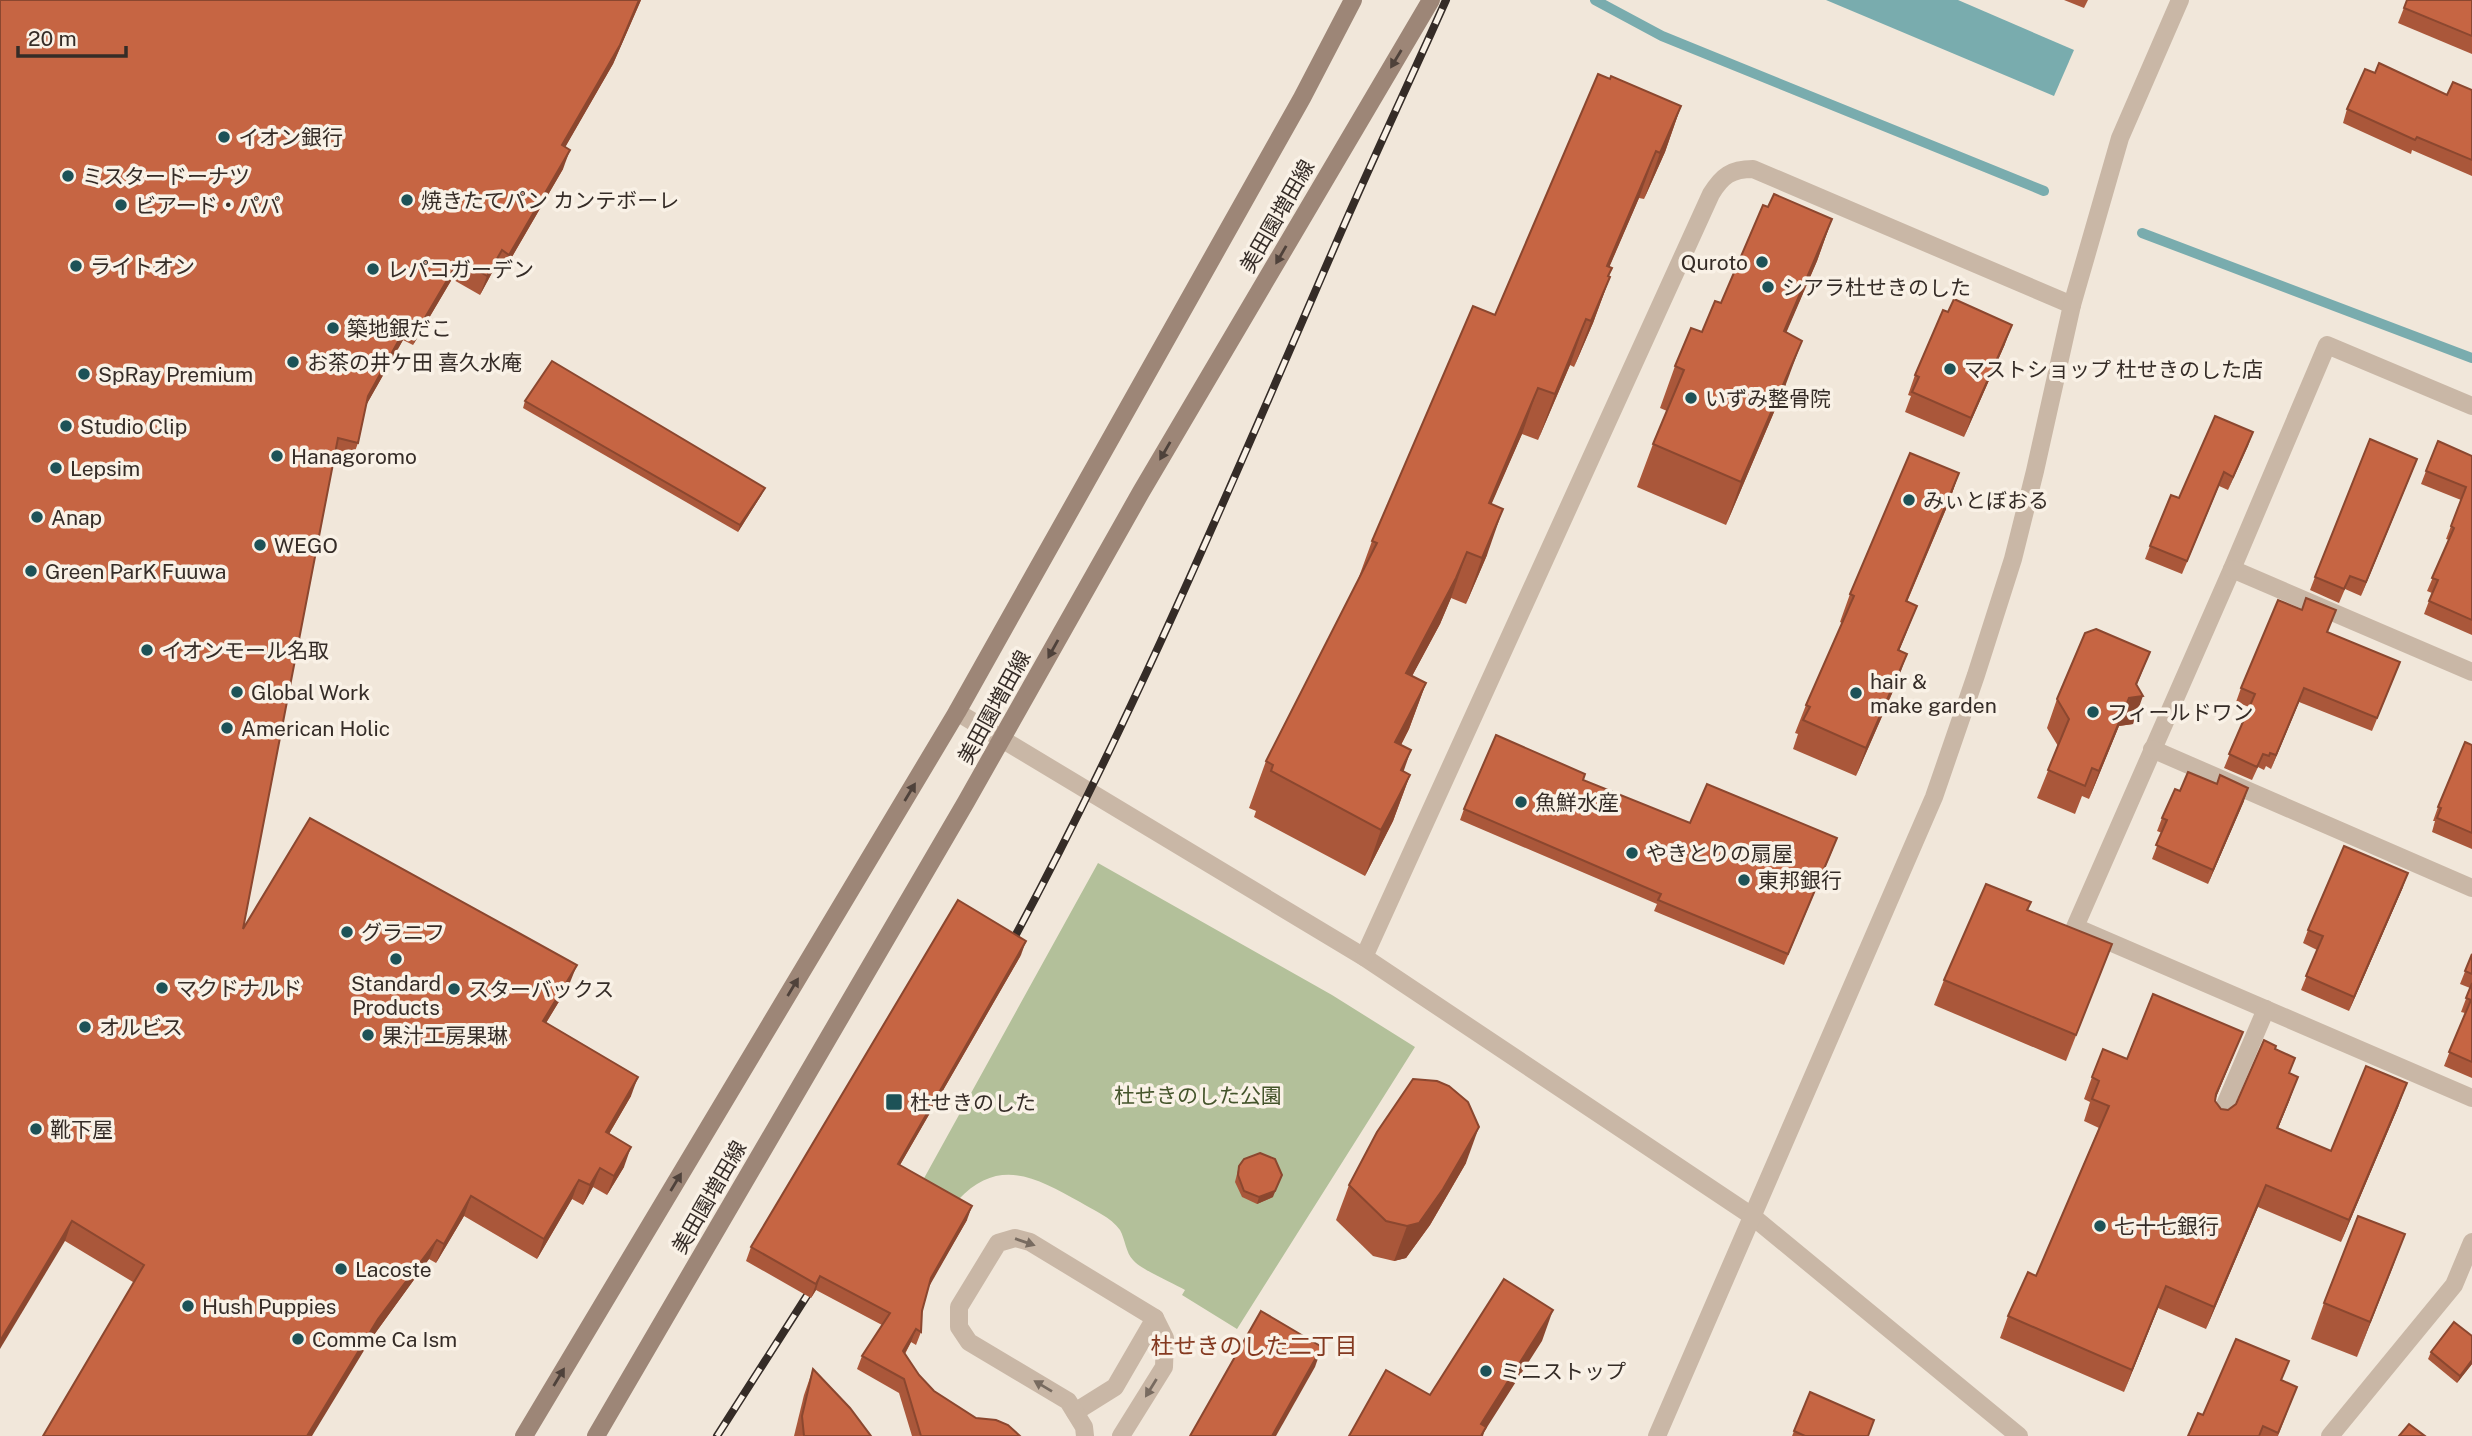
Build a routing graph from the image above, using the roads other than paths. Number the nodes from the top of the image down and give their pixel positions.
1 (1353, 0) edge
2 (1431, 0) edge
3 (2180, 0) edge
4 (2073, 305) junction
5 (2472, 406) edge
6 (2232, 569) junction
7 (2472, 672) edge
8 (957, 712) junction
9 (1002, 739) junction
10 (2152, 749) junction
11 (2472, 888) edge
12 (1364, 957) junction
13 (2266, 1009) junction
14 (2472, 1098) edge
15 (2218, 1121) edge
16 (1752, 1216) junction
17 (2472, 1242) edge
18 (1156, 1318) junction
19 (1075, 1412) junction
20 (524, 1436) edge
21 (596, 1436) edge
22 (1085, 1436) edge
23 (1121, 1436) edge
24 (1657, 1436) edge
25 (2019, 1436) edge
26 (2330, 1436) edge

1 - 8 main road, 美田園増田線
2 -> 9 main road, 美田園増田線
3 - 4 street
4 - 12 street
4 - 16 street
5 - 6 street
6 - 7 street
6 - 10 street
8 - 9 street
20 -> 8 main road, 美田園増田線
9 - 12 street
9 - 21 main road, 美田園増田線
10 - 11 street
10 - 13 street
12 - 16 street
13 - 14 street
13 - 15 street
16 - 24 street
16 - 25 street
17 - 26 street
18 - 19 street
19 -> 18 street
18 -> 23 street
19 - 22 street

